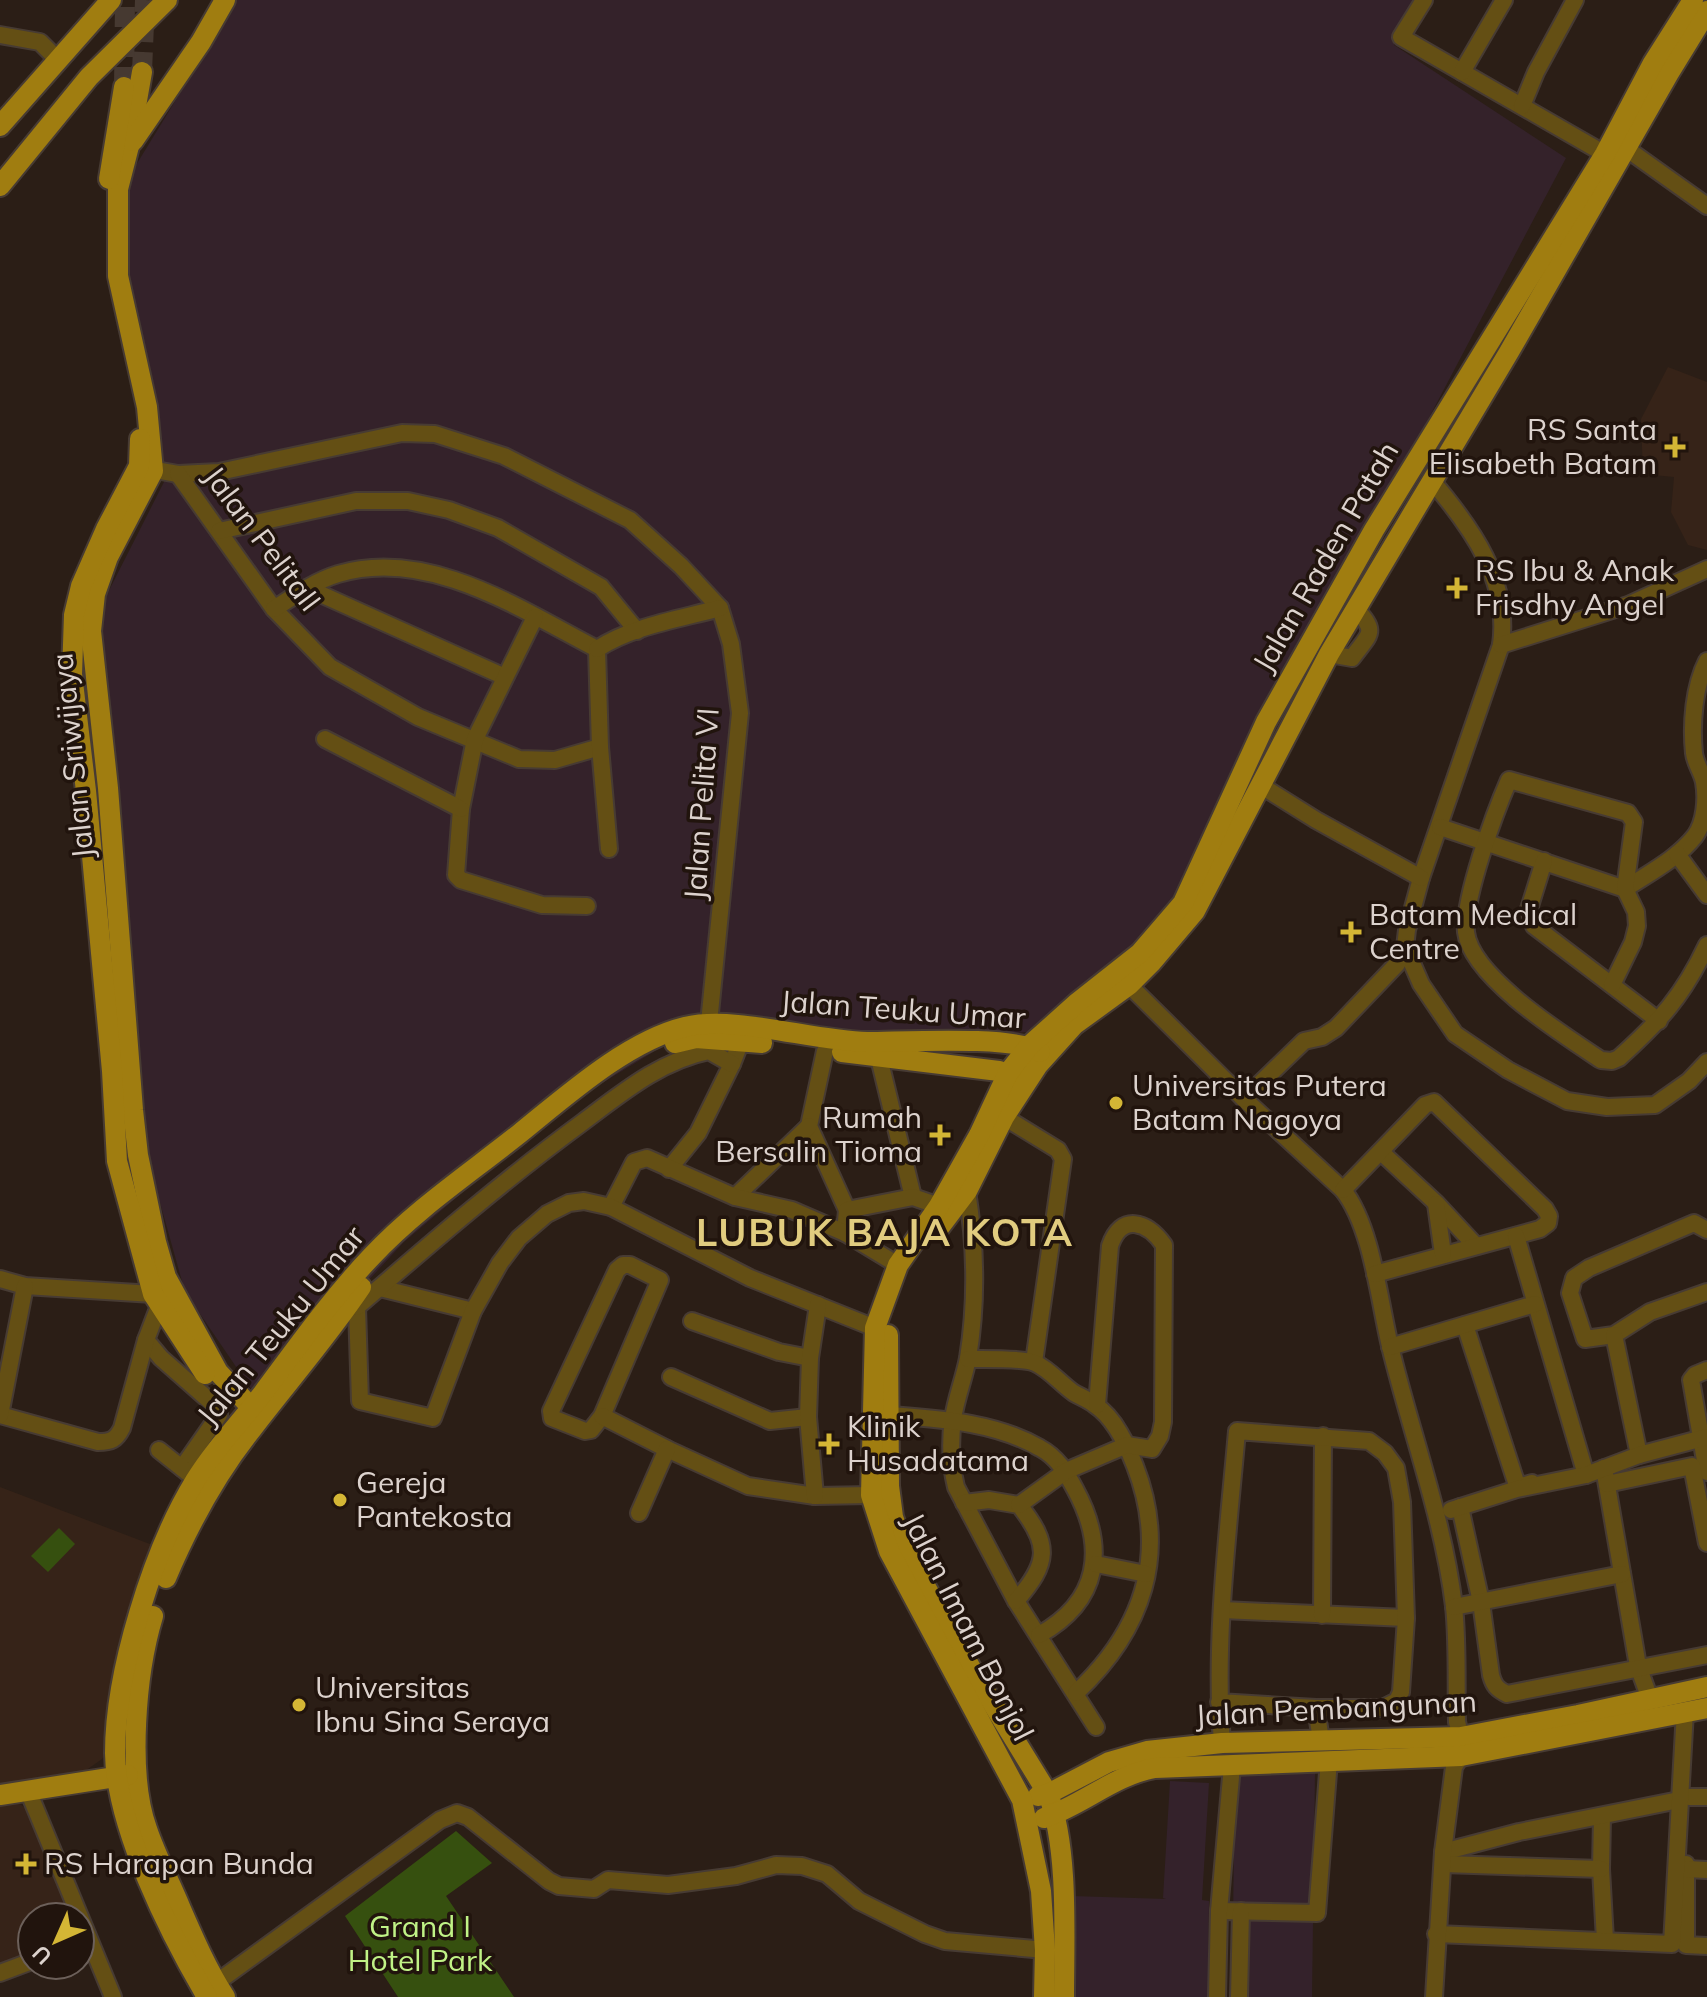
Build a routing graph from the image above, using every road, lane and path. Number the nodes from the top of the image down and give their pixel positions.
1 (93, 0) edge
2 (111, 0) edge
3 (167, 0) edge
4 (225, 0) edge
5 (1424, 0) edge
6 (1504, 0) edge
7 (1575, 0) edge
8 (1693, 0) edge
9 (1707, 11) edge
10 (0, 35) edge
11 (59, 57) junction
12 (1661, 68) junction
13 (142, 72) tunnel mouth
14 (1462, 72) junction
15 (124, 87) tunnel mouth
16 (1522, 106) junction
17 (0, 126) edge
18 (129, 146) junction
19 (1627, 149) junction
20 (1605, 154) junction
21 (0, 186) edge
22 (1707, 206) edge
23 (146, 468) junction
24 (178, 474) junction
25 (1432, 481) junction
26 (1374, 530) junction
27 (219, 531) junction
28 (1396, 543) junction
29 (1707, 569) edge
30 (307, 588) junction
31 (720, 608) junction
32 (274, 609) junction
33 (535, 617) junction
34 (637, 631) junction
35 (1501, 645) junction
36 (597, 649) junction
37 (1707, 661) edge
38 (505, 677) junction
39 (325, 739) dead end
40 (475, 739) junction
41 (600, 747) junction
42 (1260, 785) junction
43 (461, 809) junction
44 (1440, 827) junction
45 (1487, 842) junction
46 (609, 849) dead end
47 (1677, 854) junction
48 (113, 858) junction
49 (91, 860) junction
50 (1544, 861) junction
51 (1421, 878) junction
52 (1625, 889) junction
53 (1707, 895) edge
54 (587, 906) dead end
55 (1707, 945) edge
56 (1405, 947) junction
57 (1129, 985) junction
58 (1612, 985) junction
59 (1659, 1021) junction
60 (709, 1023) junction
61 (741, 1041) junction
62 (825, 1051) junction
63 (1038, 1051) junction
64 (879, 1058) junction
65 (1707, 1062) edge
66 (732, 1064) junction
67 (1017, 1077) junction
68 (1244, 1099) junction
69 (124, 1110) junction
70 (1004, 1117) junction
71 (809, 1126) junction
72 (1381, 1152) junction
73 (669, 1169) junction
74 (1343, 1190) junction
75 (967, 1191) junction
76 (735, 1197) junction
77 (913, 1197) junction
78 (1436, 1203) junction
79 (939, 1206) junction
80 (611, 1207) junction
81 (847, 1210) junction
82 (1707, 1230) edge
83 (845, 1233) junction
84 (1516, 1236) junction
85 (1476, 1246) junction
86 (1443, 1254) junction
87 (898, 1265) junction
88 (1375, 1274) junction
89 (0, 1279) edge
90 (25, 1286) junction
91 (380, 1288) junction
92 (1707, 1292) edge
93 (156, 1300) junction
94 (355, 1303) junction
95 (1535, 1304) junction
96 (818, 1305) junction
97 (473, 1311) junction
98 (692, 1321) dead end
99 (1465, 1325) junction
100 (875, 1328) junction
101 (1614, 1335) junction
102 (146, 1340) junction
103 (1390, 1347) junction
104 (810, 1358) junction
105 (968, 1359) junction
106 (1034, 1362) junction
107 (1707, 1370) edge
108 (671, 1377) dead end
109 (1097, 1405) junction
110 (0, 1415) edge
111 (891, 1415) junction
112 (602, 1416) junction
113 (808, 1417) junction
114 (251, 1418) junction
115 (953, 1420) junction
116 (1323, 1436) junction
117 (1704, 1438) edge
118 (1127, 1445) junction
119 (667, 1449) junction
120 (159, 1450) dead end
121 (1639, 1455) junction
122 (1066, 1471) junction
123 (1585, 1471) junction
124 (1707, 1472) edge
125 (189, 1473) junction
126 (1606, 1476) junction
127 (871, 1495) junction
128 (815, 1496) junction
129 (964, 1503) junction
130 (1019, 1505) junction
131 (1460, 1507) junction
132 (639, 1513) dead end
133 (1437, 1514) junction
134 (1707, 1543) edge
135 (1096, 1564) junction
136 (1146, 1574) junction
137 (1622, 1574) junction
138 (1016, 1601) junction
139 (1481, 1602) junction
140 (1454, 1607) junction
141 (1222, 1610) junction
142 (1322, 1615) junction
143 (1406, 1618) junction
144 (1039, 1635) junction
145 (1707, 1655) edge
146 (1638, 1666) junction
147 (1707, 1687) edge
148 (1076, 1693) junction
149 (1650, 1699) junction
150 (1219, 1702) junction
151 (1316, 1708) junction
152 (1696, 1709) edge
153 (1581, 1724) junction
154 (1096, 1727) dead end
155 (1321, 1740) junction
156 (1222, 1743) junction
157 (1461, 1746) junction
158 (1329, 1760) junction
159 (1232, 1766) junction
160 (126, 1775) junction
161 (29, 1793) junction
162 (1048, 1794) junction
163 (0, 1795) edge
164 (1707, 1797) edge
165 (1684, 1798) junction
166 (1022, 1800) junction
167 (1056, 1814) junction
168 (1602, 1817) junction
169 (1029, 1823) junction
170 (1443, 1858) junction
171 (1601, 1869) junction
172 (1686, 1869) junction
173 (1707, 1870) edge
174 (70, 1901) edge
175 (1219, 1911) junction
176 (1241, 1911) junction
177 (1436, 1934) junction
178 (1605, 1940) junction
179 (1707, 1946) edge
180 (1045, 1950) junction
181 (96, 1962) edge
182 (216, 1992) edge
183 (113, 1997) edge
184 (1044, 1997) edge
185 (1064, 1997) edge
186 (1217, 1997) edge
187 (1239, 1997) edge
188 (1434, 1997) edge

1 - 11 main road
2 - 11 main road
3 - 21 main road
4 - 18 main road
5 - 14 street
6 - 14 street
7 - 16 street
8 - 12 main road, Jalan Raden Patah
9 - 12 main road, Jalan Raden Patah
10 - 11 street
11 - 17 main road
12 - 19 main road, Jalan Raden Patah
12 - 20 main road, Jalan Raden Patah
13 - 18 main road
14 - 16 street
15 - 23 main road, Jalan Sriwijaya
16 - 20 street
18 - 23 main road
19 - 22 street
19 - 25 main road, Jalan Raden Patah
20 - 26 main road, Jalan Raden Patah
23 - 24 street, Jalan Pelita VI
23 - 48 main road, Jalan Sriwijaya
23 - 49 main road, Jalan Sriwijaya
24 - 27 street, Jalan PelitaII
24 - 31 street, Jalan Pelita VI
25 - 28 main road, Jalan Raden Patah
25 - 35 street
26 - 28 main road
26 - 63 main road, Jalan Raden Patah
27 - 32 street, Jalan PelitaII
27 - 34 street
28 - 42 main road, Jalan Raden Patah
29 - 35 street
30 - 32 street
30 - 33 street
30 - 38 street
31 - 34 street
31 - 60 street, Jalan Pelita VI
32 - 40 street, Jalan PelitaII
33 - 36 street
33 - 38 street
34 - 36 street
35 - 44 street
36 - 41 street
37 - 47 street
38 - 40 street
39 - 43 street
40 - 41 street, Jalan PelitaII
40 - 43 street
41 - 46 street
42 - 51 street
42 - 57 main road, Jalan Raden Patah
43 - 54 street
44 - 45 street
44 - 51 street
45 - 50 street
45 - 52 street
45 - 59 street
47 - 52 street
47 - 53 street
48 - 49 main road
48 - 69 main road, Jalan Sriwijaya
49 - 69 main road, Jalan Sriwijaya
50 - 52 street
50 - 58 street
51 - 56 street
52 - 58 street
55 - 59 street
56 - 65 street
56 - 68 street
57 - 63 main road, Jalan Raden Patah
57 - 68 street
58 - 59 street
60 - 63 main road, Jalan Teuku Umar
60 - 114 main road, Jalan Teuku Umar
61 - 62 main road, Jalan Teuku Umar
61 - 66 street
61 - 94 main road, Jalan Teuku Umar
62 - 64 main road, Jalan Teuku Umar
62 - 71 street
63 - 67 main road, Jalan Raden Patah
64 - 67 main road, Jalan Teuku Umar
64 - 77 street
66 - 73 street
66 - 91 street
67 - 70 main road, Jalan Imam Bonjol
67 - 79 main road, Jalan Imam Bonjol
68 - 74 street
69 - 93 main road, Jalan Sriwijaya
69 - 114 main road, Jalan Sriwijaya
70 - 75 main road, Jalan Imam Bonjol
70 - 106 street
71 - 76 street
71 - 81 street
72 - 74 street
72 - 78 street
72 - 84 street
73 - 76 street
73 - 80 street
74 - 88 street
75 - 105 street
75 - 111 main road, Jalan Imam Bonjol
76 - 83 street
77 - 79 street
77 - 81 street
78 - 85 street
78 - 86 street
79 - 87 main road, Jalan Imam Bonjol
80 - 96 street
80 - 97 street
81 - 83 street
82 - 101 street
83 - 87 street
84 - 85 street
84 - 95 street
85 - 86 street
86 - 88 street
87 - 100 main road, Jalan Imam Bonjol
88 - 103 street
89 - 90 street
90 - 93 street
90 - 110 street
91 - 94 street
91 - 97 street
92 - 101 street
93 - 102 street
93 - 114 main road, Jalan Sriwijaya
94 - 97 street
94 - 114 main road, Jalan Teuku Umar
95 - 99 street
95 - 123 street
96 - 100 street
96 - 104 street
98 - 104 street
99 - 103 street
99 - 123 street
100 - 127 main road, Jalan Imam Bonjol
101 - 121 street
102 - 110 street
102 - 125 street
103 - 133 street
104 - 113 street
105 - 106 street
105 - 115 street
106 - 109 street
107 - 117 street
108 - 113 street
109 - 118 street
109 - 118 street
111 - 115 street
111 - 162 main road, Jalan Imam Bonjol
112 - 112 street
112 - 119 street
113 - 128 street
114 - 125 main road, Jalan Teuku Umar
114 - 160 main road, Jalan Teuku Umar
115 - 122 street
115 - 129 street
116 - 141 street
116 - 142 street
116 - 143 street
117 - 121 street
117 - 124 street
118 - 122 street
118 - 136 street
119 - 128 street
119 - 132 street
120 - 125 street
121 - 126 street
122 - 130 street
122 - 135 street
123 - 126 street
123 - 131 street
125 - 160 main road, Jalan Teuku Umar
126 - 134 street
126 - 137 street
127 - 128 street
127 - 166 main road, Jalan Imam Bonjol
129 - 130 street
129 - 138 street
130 - 138 street
131 - 133 street
131 - 139 street
133 - 140 street
135 - 136 street
135 - 144 street
136 - 148 street
137 - 139 street
137 - 146 street
138 - 144 street
139 - 140 street
139 - 146 street
140 - 157 street
141 - 142 street
141 - 150 street
142 - 143 street
143 - 151 street
144 - 148 street
145 - 146 street
146 - 149 street
147 - 149 main road, Jalan Pembangunan
148 - 154 street
149 - 153 main road, Jalan Pembangunan
150 - 151 street
150 - 156 street
151 - 155 street
152 - 153 main road, Jalan Pembangunan
152 - 165 street
153 - 157 main road, Jalan Pembangunan
155 - 156 main road, Jalan Pembangunan
155 - 157 main road, Jalan Pembangunan
156 - 162 main road, Jalan Pembangunan
157 - 158 main road, Jalan Pembangunan
157 - 170 street
158 - 159 main road, Jalan Pembangunan
158 - 176 street
159 - 167 main road, Jalan Pembangunan
159 - 175 street
160 - 161 main road
160 - 182 main road, Jalan Teuku Umar
161 - 163 main road
161 - 174 street
162 - 166 main road, Jalan Pembangunan
162 - 167 main road, Jalan Imam Bonjol
164 - 165 street
165 - 168 street
165 - 172 street
165 - 178 street
166 - 169 main road, Jalan Imam Bonjol
167 - 169 main road, Jalan Pembangunan
167 - 185 main road, Jalan Imam Bonjol
168 - 170 street
168 - 171 street
169 - 180 main road, Jalan Imam Bonjol
170 - 171 street
170 - 177 street
171 - 178 street
172 - 173 street
172 - 179 street
175 - 176 street
175 - 186 street
176 - 187 street
177 - 178 street
177 - 188 street
180 - 182 street
180 - 184 main road, Jalan Imam Bonjol
181 - 183 street

